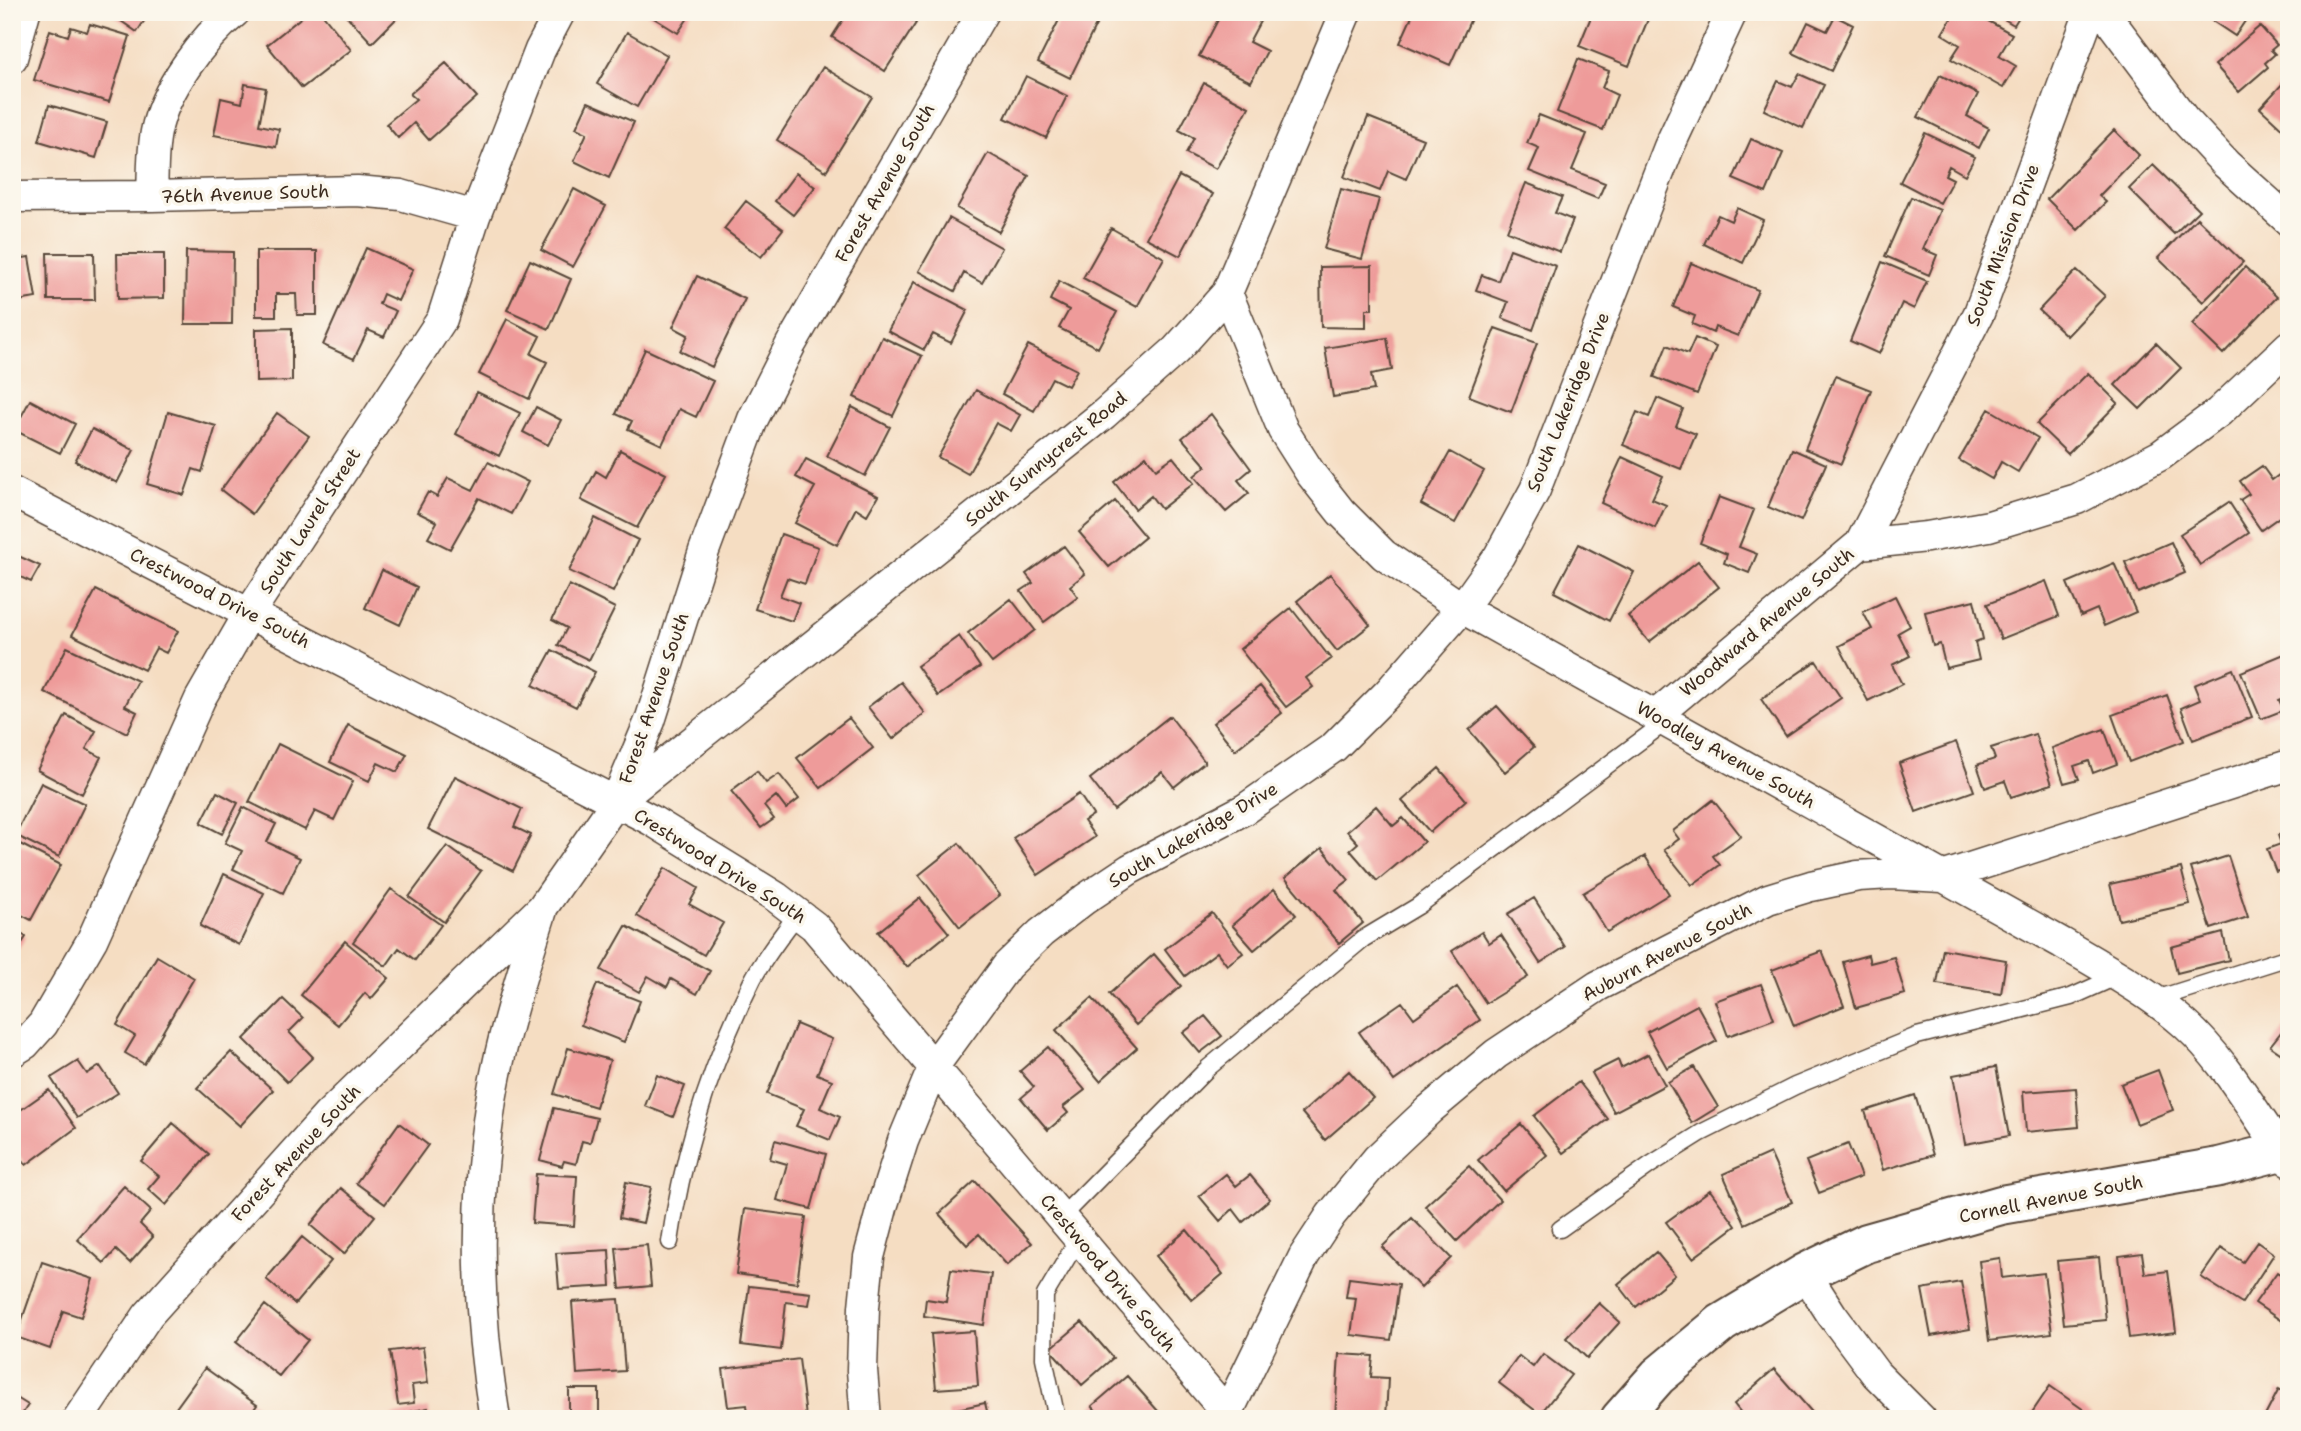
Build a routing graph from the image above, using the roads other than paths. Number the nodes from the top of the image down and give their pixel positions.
1 (25, 12) edge
2 (235, 12) edge
3 (560, 12) edge
4 (983, 12) edge
5 (1346, 12) edge
6 (1732, 12) edge
7 (2090, 12) edge
8 (2108, 12) edge
9 (12, 58) edge
10 (152, 196) junction
11 (12, 197) edge
12 (475, 216) junction
13 (2289, 221) edge
14 (1227, 293) junction
15 (2289, 346) edge
16 (12, 492) edge
17 (1860, 544) junction
18 (1462, 608) junction
19 (250, 612) junction
20 (1661, 718) junction
21 (2289, 765) edge
22 (616, 802) junction
23 (1942, 877) junction
24 (542, 908) junction
25 (798, 913) junction
26 (2289, 957) edge
27 (2118, 976) junction
28 (2153, 1000) junction
29 (12, 1052) edge
30 (934, 1066) junction
31 (2287, 1154) edge
32 (1070, 1227) junction
33 (1560, 1229) dead end
34 (670, 1242) dead end
35 (1805, 1273) junction
36 (1229, 1416) edge
37 (78, 1419) edge
38 (495, 1419) edge
39 (866, 1419) edge
40 (1057, 1419) edge
41 (1620, 1419) edge
42 (1922, 1419) edge

1 - 9 street
2 - 10 street
3 - 12 street, South Laurel Street
4 - 22 street, Forest Avenue South
5 - 14 street, South Sunnycrest Road
6 - 18 street, South Lakeridge Drive
7 - 17 street, South Mission Drive
8 - 13 street
10 - 11 street, 76th Avenue South
10 - 12 street, 76th Avenue South
12 - 19 street, South Laurel Street
14 - 18 street, Woodley Avenue South
14 - 22 street, South Sunnycrest Road
15 - 17 street, Woodward Avenue South
16 - 19 street, Crestwood Drive South
17 - 20 street, Woodward Avenue South
18 - 20 street, Woodley Avenue South
18 - 30 street, South Lakeridge Drive
19 - 22 street, Crestwood Drive South
19 - 29 street, South Laurel Street
20 - 23 street, Woodley Avenue South
20 - 32 lane
21 - 23 street, Auburn Avenue South
22 - 24 street, Forest Avenue South
22 - 25 street, Crestwood Drive South
23 - 27 street, Woodley Avenue South
23 - 36 street, Auburn Avenue South
24 - 37 street, Forest Avenue South
24 - 38 street
25 - 30 street, Crestwood Drive South
25 - 34 lane
26 - 28 lane
27 - 28 street, Woodley Avenue South
27 - 33 lane
28 - 31 street, Woodley Avenue South
30 - 32 street, Crestwood Drive South
30 - 39 street, South Lakeridge Drive
31 - 35 street, Cornell Avenue South
32 - 36 street, Crestwood Drive South
32 - 40 lane
35 - 41 street, Cornell Avenue South
35 - 42 street

